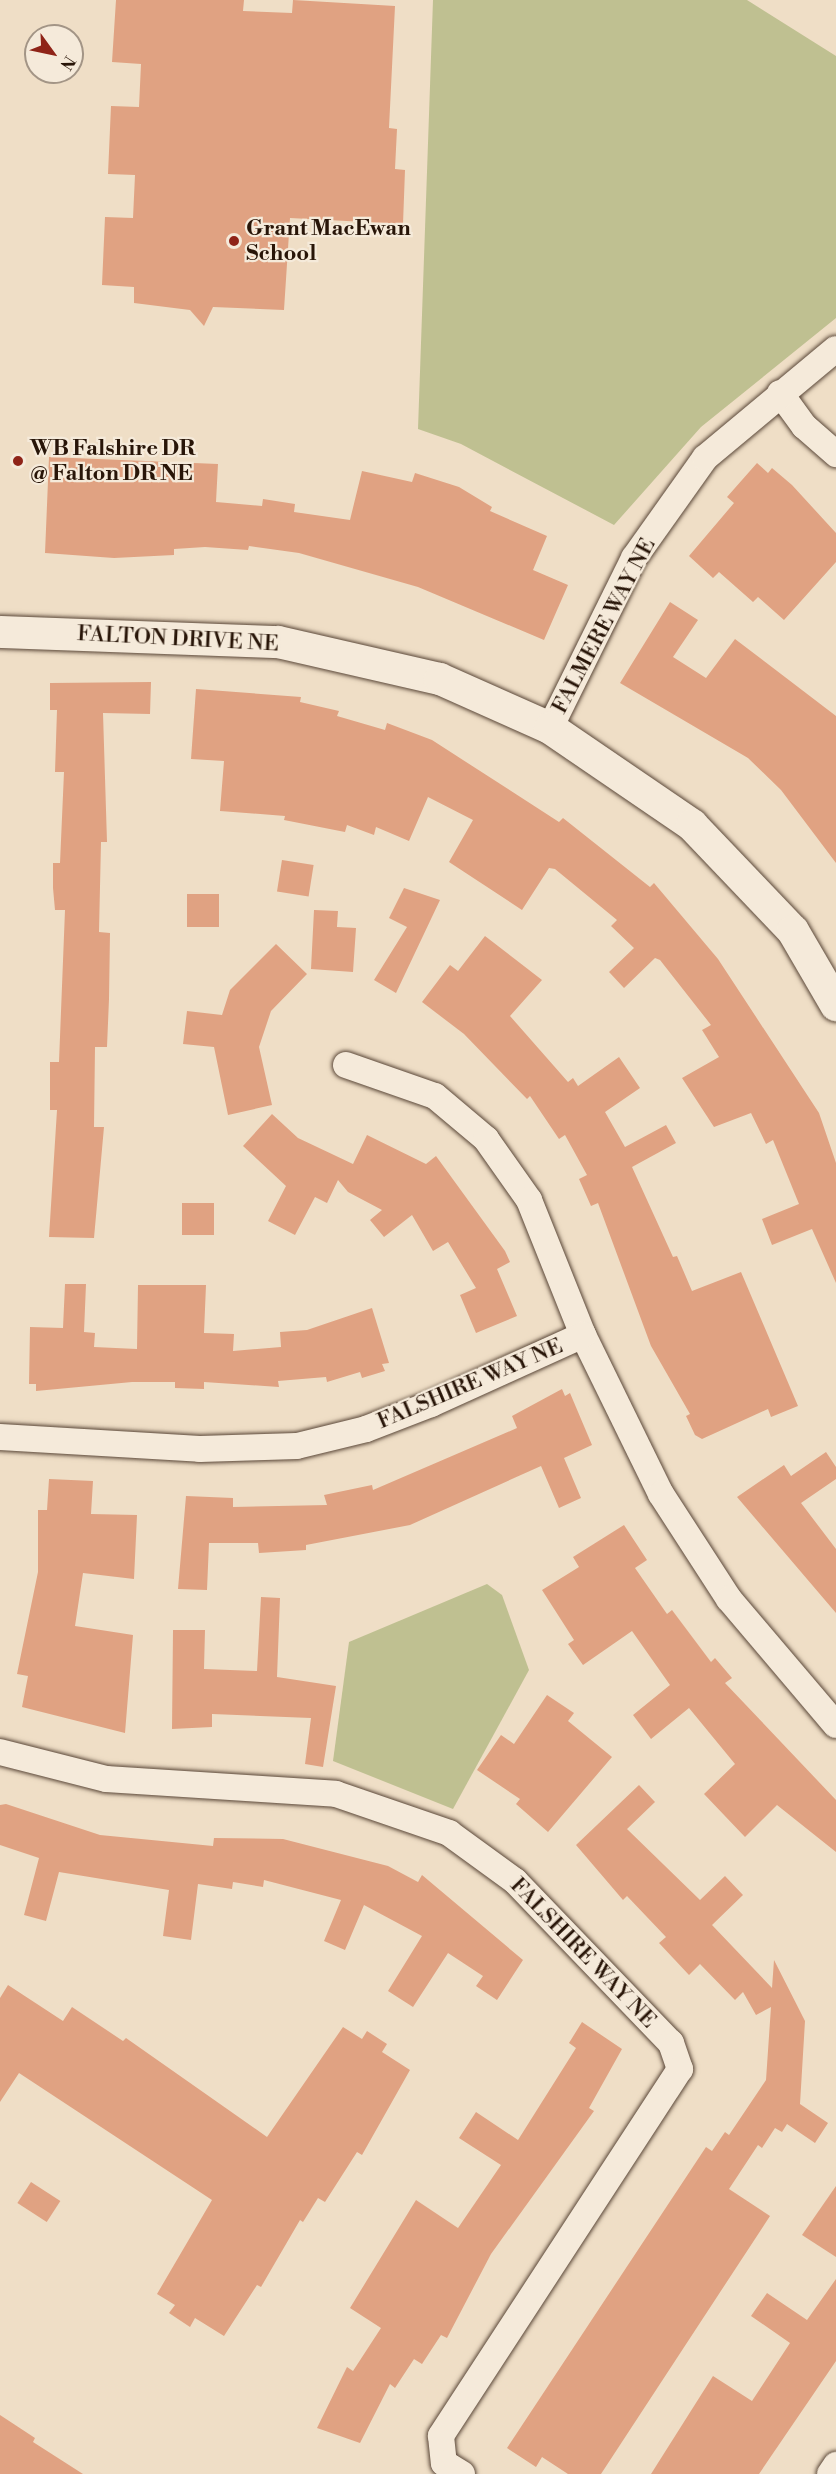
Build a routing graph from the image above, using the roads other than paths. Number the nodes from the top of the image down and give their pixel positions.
1 (836, 349) edge
2 (780, 393) junction
3 (836, 454) edge
4 (0, 632) edge
5 (550, 728) junction
6 (836, 1005) edge
7 (346, 1065) dead end
8 (583, 1335) junction
9 (0, 1437) edge
10 (836, 1725) edge
11 (0, 1752) edge
12 (836, 2465) edge
13 (462, 2474) edge
14 (830, 2474) edge

1 - 2 street, FALMERE WAY NE
2 - 3 street
2 - 5 street, FALMERE WAY NE
4 - 5 street, FALTON DRIVE NE
5 - 6 street, FALTON DRIVE NE
7 - 8 street
8 - 9 street, FALSHIRE WAY NE
8 - 10 street, FALSHIRE WAY NE
11 - 13 street, FALSHIRE WAY NE
12 - 14 street

